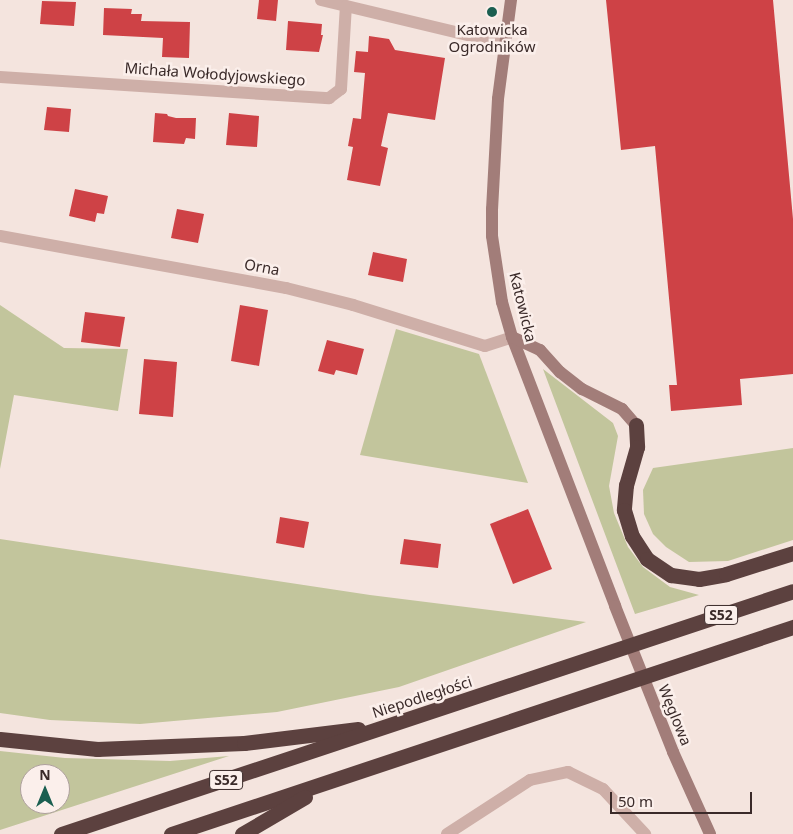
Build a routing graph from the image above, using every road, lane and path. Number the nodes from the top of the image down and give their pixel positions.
1 (321, 0) edge
2 (510, 0) edge
3 (346, 6) junction
4 (505, 44) junction
5 (0, 77) edge
6 (0, 236) edge
7 (512, 337) junction
8 (636, 425) joint
9 (793, 553) edge
10 (793, 591) edge
11 (615, 606) joint
12 (793, 627) edge
13 (392, 725) junction
14 (0, 739) edge
15 (330, 782) junction
16 (61, 834) edge
17 (171, 834) edge
18 (242, 834) edge
19 (447, 834) edge
20 (645, 834) edge
21 (710, 834) edge

1 - 3 street
2 - 4 street, Katowicka
3 - 4 street
3 - 5 street, Michała Wołodyjowskiego
4 - 7 street, Katowicka
6 - 7 street, Orna
7 - 8 street
7 - 11 street, Katowicka
8 - 9 highway
10 - 13 highway, Niepodległości / S52
11 - 21 street, Węglowa
12 - 15 highway, S52
13 - 14 highway
13 - 16 highway, Niepodległości / S52
15 - 17 highway, S52
15 - 18 highway
19 - 20 street

